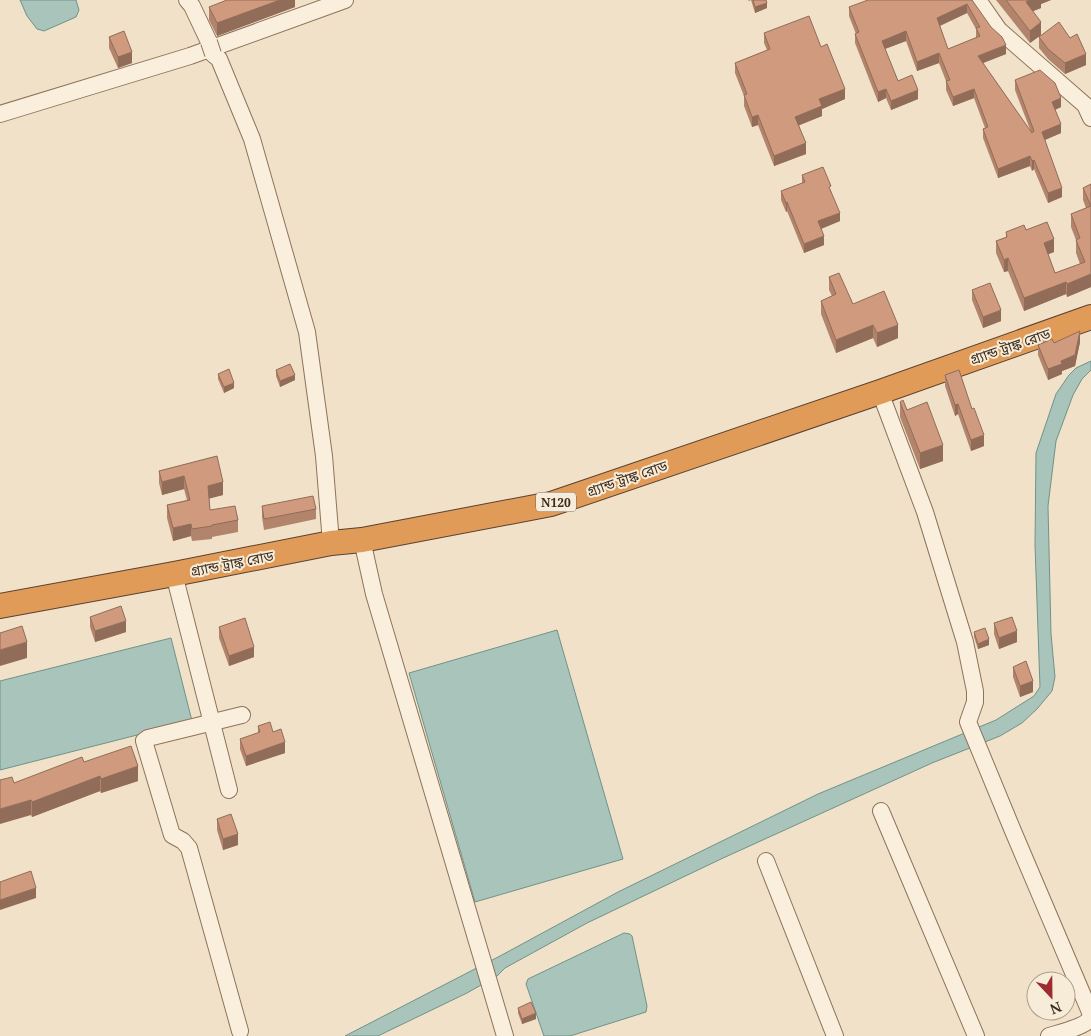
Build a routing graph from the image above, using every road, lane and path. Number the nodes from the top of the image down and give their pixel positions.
1 (187, 0) edge
2 (345, 0) edge
3 (978, 0) edge
4 (0, 114) edge
5 (1091, 118) edge
6 (1091, 317) edge
7 (880, 392) junction
8 (362, 540) junction
9 (331, 543) junction
10 (174, 574) junction
11 (0, 606) edge
12 (242, 715) dead end
13 (212, 722) junction
14 (229, 790) dead end
15 (881, 811) dead end
16 (766, 861) dead end
17 (240, 1031) dead end
18 (1070, 1032) edge
19 (504, 1036) edge
20 (835, 1036) edge
21 (976, 1036) edge
22 (1049, 1036) edge

1 - 9 street
2 - 4 street
3 - 5 street
6 - 7 highway, গ্র্যান্ড ট্রাঙ্ক রোড / N120
7 - 8 highway, গ্র্যান্ড ট্রাঙ্ক রোড / N120
7 - 18 street
8 - 9 highway, গ্র্যান্ড ট্রাঙ্ক রোড / N120
8 - 19 street
9 - 10 highway, গ্র্যান্ড ট্রাঙ্ক রোড / N120
10 - 11 highway, গ্র্যান্ড ট্রাঙ্ক রোড / N120
10 - 13 street
12 - 13 street
13 - 14 street
13 - 17 street
15 - 21 street
16 - 20 street
18 - 22 street

